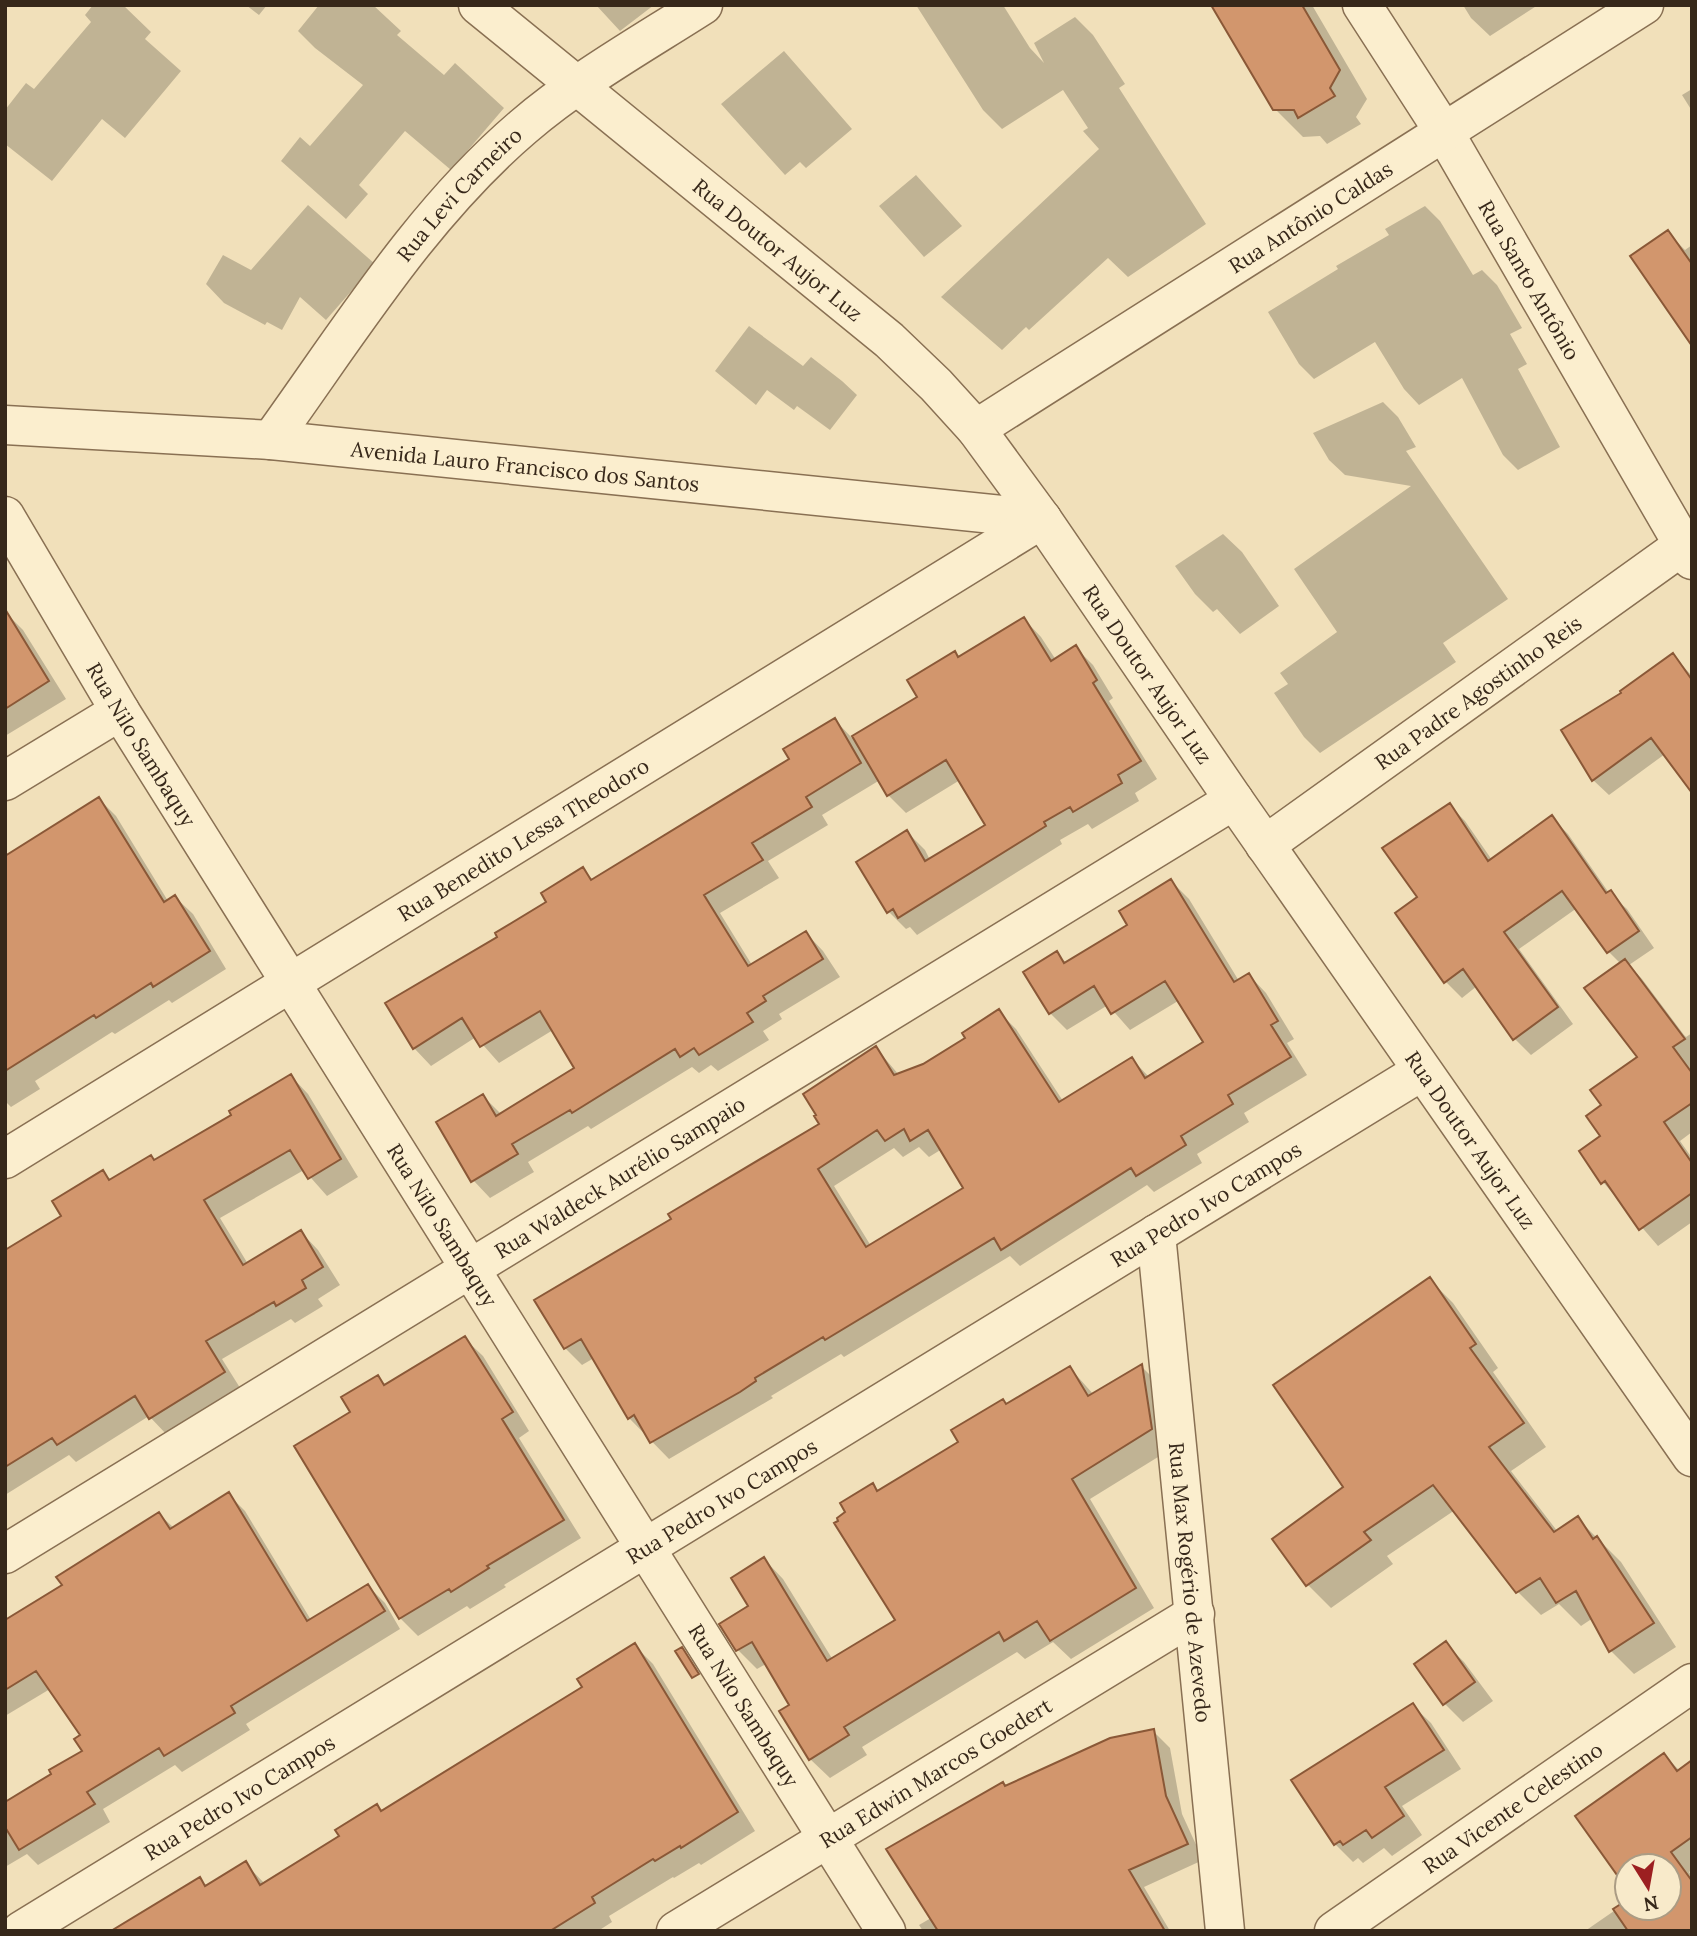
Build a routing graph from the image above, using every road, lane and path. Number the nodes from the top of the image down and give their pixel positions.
1 (478, 5) edge
2 (703, 5) edge
3 (1362, 5) edge
4 (1644, 5) edge
5 (576, 85) junction
6 (1444, 132) junction
7 (5, 425) edge
8 (976, 429) junction
9 (271, 440) junction
10 (5, 516) edge
11 (1042, 519) junction
12 (1688, 548) edge
13 (120, 711) junction
14 (5, 781) edge
15 (1234, 800) junction
16 (1265, 845) junction
17 (291, 983) junction
18 (1422, 1071) junction
19 (5, 1159) edge
20 (1156, 1234) junction
21 (470, 1268) junction
22 (1692, 1457) edge
23 (646, 1548) junction
24 (5, 1554) edge
25 (1195, 1614) junction
26 (1692, 1683) edge
27 (828, 1838) junction
28 (1349, 1927) edge
29 (21, 1931) edge
30 (676, 1931) edge
31 (886, 1931) edge
32 (1225, 1931) edge

1 - 5 street, Rua Doutor Aujor Luz
2 - 5 street, Rua Levi Carneiro
3 - 6 street, Rua Santo Antônio
4 - 6 street, Rua Antônio Caldas
5 - 8 street, Rua Doutor Aujor Luz
5 - 9 street, Rua Levi Carneiro
6 - 8 street, Rua Antônio Caldas
6 - 12 street, Rua Santo Antônio
7 - 9 street, Avenida Lauro Francisco dos Santos
8 - 11 street, Rua Doutor Aujor Luz
9 - 11 street, Avenida Lauro Francisco dos Santos
10 - 13 street, Rua Nilo Sambaquy
11 - 15 street, Rua Doutor Aujor Luz
11 - 17 street, Rua Benedito Lessa Theodoro
12 - 16 street, Rua Padre Agostinho Reis
13 - 14 street
13 - 17 street, Rua Nilo Sambaquy
15 - 16 street, Rua Doutor Aujor Luz
15 - 21 street, Rua Waldeck Aurélio Sampaio
16 - 18 street, Rua Doutor Aujor Luz
17 - 19 street, Rua Benedito Lessa Theodoro
17 - 21 street, Rua Nilo Sambaquy
18 - 20 street, Rua Pedro Ivo Campos
18 - 22 street, Rua Doutor Aujor Luz
20 - 23 street, Rua Pedro Ivo Campos
20 - 25 street, Rua Max Rogério de Azevedo
21 - 23 street, Rua Nilo Sambaquy
21 - 24 street, Rua Waldeck Aurélio Sampaio
23 - 27 street, Rua Nilo Sambaquy
23 - 29 street, Rua Pedro Ivo Campos
25 - 27 street, Rua Edwin Marcos Goedert
25 - 32 street, Rua Max Rogério de Azevedo
26 - 28 street, Rua Vicente Celestino
27 - 30 street, Rua Edwin Marcos Goedert
27 - 31 street, Rua Nilo Sambaquy

